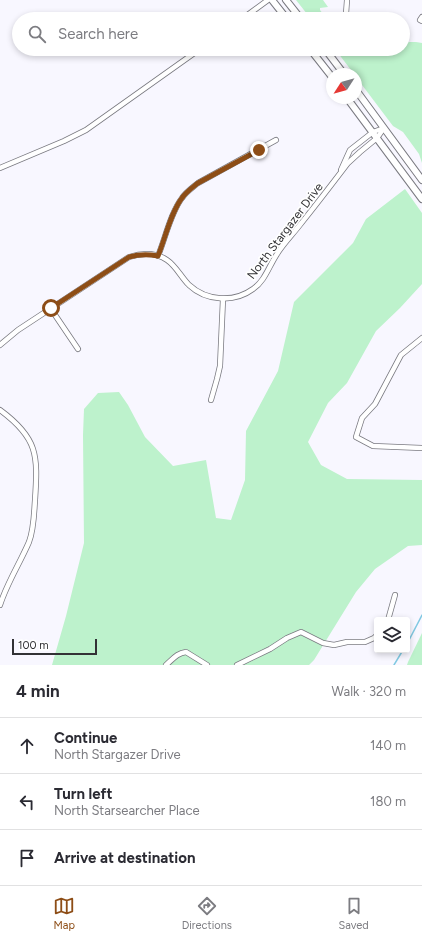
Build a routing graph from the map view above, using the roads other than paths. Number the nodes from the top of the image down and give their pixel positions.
1 (268, 0) edge
2 (272, 0) edge
3 (286, 0) edge
4 (347, 0) edge
5 (252, 12) edge
6 (281, 12) edge
7 (295, 12) edge
8 (346, 12) edge
9 (190, 56) edge
10 (316, 56) edge
11 (330, 56) edge
12 (339, 68) edge
13 (326, 69) edge
14 (362, 98) edge
15 (352, 104) edge
16 (384, 128) junction
17 (373, 132) junction
18 (377, 138) junction
19 (276, 140) dead end
20 (0, 168) edge
21 (339, 175) junction
22 (422, 180) edge
23 (422, 199) edge
24 (158, 256) junction
25 (223, 299) junction
26 (51, 308) junction
27 (422, 338) edge
28 (0, 345) edge
29 (78, 349) dead end
30 (211, 400) dead end
31 (0, 410) edge
32 (422, 448) edge
33 (395, 595) dead end
34 (0, 605) edge
35 (389, 617) edge
36 (374, 638) edge
37 (166, 665) edge
38 (207, 665) edge
39 (237, 665) edge

1 - 5 street
2 - 6 main road
3 - 7 main road
4 - 8 street
9 - 20 street
10 - 13 main road
11 - 12 main road
14 - 16 main road
15 - 17 main road
16 - 17 street, North Stargazer Drive
16 - 18 street, North Stargazer Drive
16 - 22 main road
17 - 18 main road
17 - 21 street, North Stargazer Drive
18 - 21 street, North Stargazer Drive
18 - 23 main road
19 - 24 street
21 - 25 street, North Stargazer Drive
24 - 25 street, North Stargazer Drive
24 - 26 street, North Stargazer Drive
25 - 30 street
26 - 28 street, North Stargazer Drive
26 - 29 street
27 - 32 street
31 - 34 street
33 - 35 street
36 - 39 street
37 - 38 street

